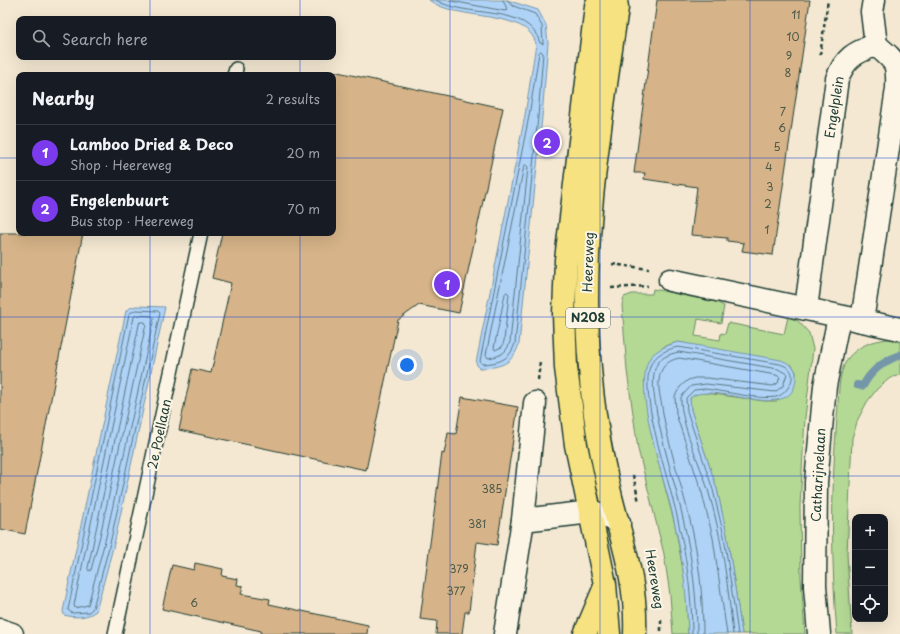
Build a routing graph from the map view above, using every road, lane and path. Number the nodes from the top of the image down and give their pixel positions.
1 (599, 0) edge
2 (616, 0) edge
3 (874, 0) edge
4 (888, 52) edge
5 (200, 236) edge
6 (610, 263) dead end
7 (670, 280) junction
8 (611, 296) dead end
9 (806, 308) junction
10 (839, 317) junction
11 (862, 321) junction
12 (900, 329) edge
13 (535, 403) dead end
14 (632, 472) dead end
15 (641, 508) dead end
16 (591, 512) junction
17 (523, 520) junction
18 (619, 523) junction
19 (605, 584) junction
20 (661, 612) dead end
21 (0, 630) edge
22 (12, 634) edge
23 (115, 634) edge
24 (505, 634) edge
25 (585, 634) edge
26 (608, 634) edge
27 (635, 634) edge
28 (661, 634) edge
29 (819, 634) edge

1 - 16 main road, Heereweg / N208
2 - 18 main road, Heereweg / N208
3 - 4 street
4 - 9 street, Engelplein
4 - 11 street
5 - 23 lane, 2e Poellaan
6 - 7 path
7 - 8 path, Heereweg
7 - 9 street
9 - 10 street
10 - 11 street
10 - 29 street, Catharijnelaan
11 - 12 street
13 - 17 street
14 - 15 path
16 - 17 street
16 - 18 street
16 - 19 main road, Heereweg / N208
17 - 24 street
18 - 27 main road, Heereweg / N208
19 - 25 main road
19 - 26 main road, Heereweg / N208
20 - 28 path, Heereweg
21 - 22 street

